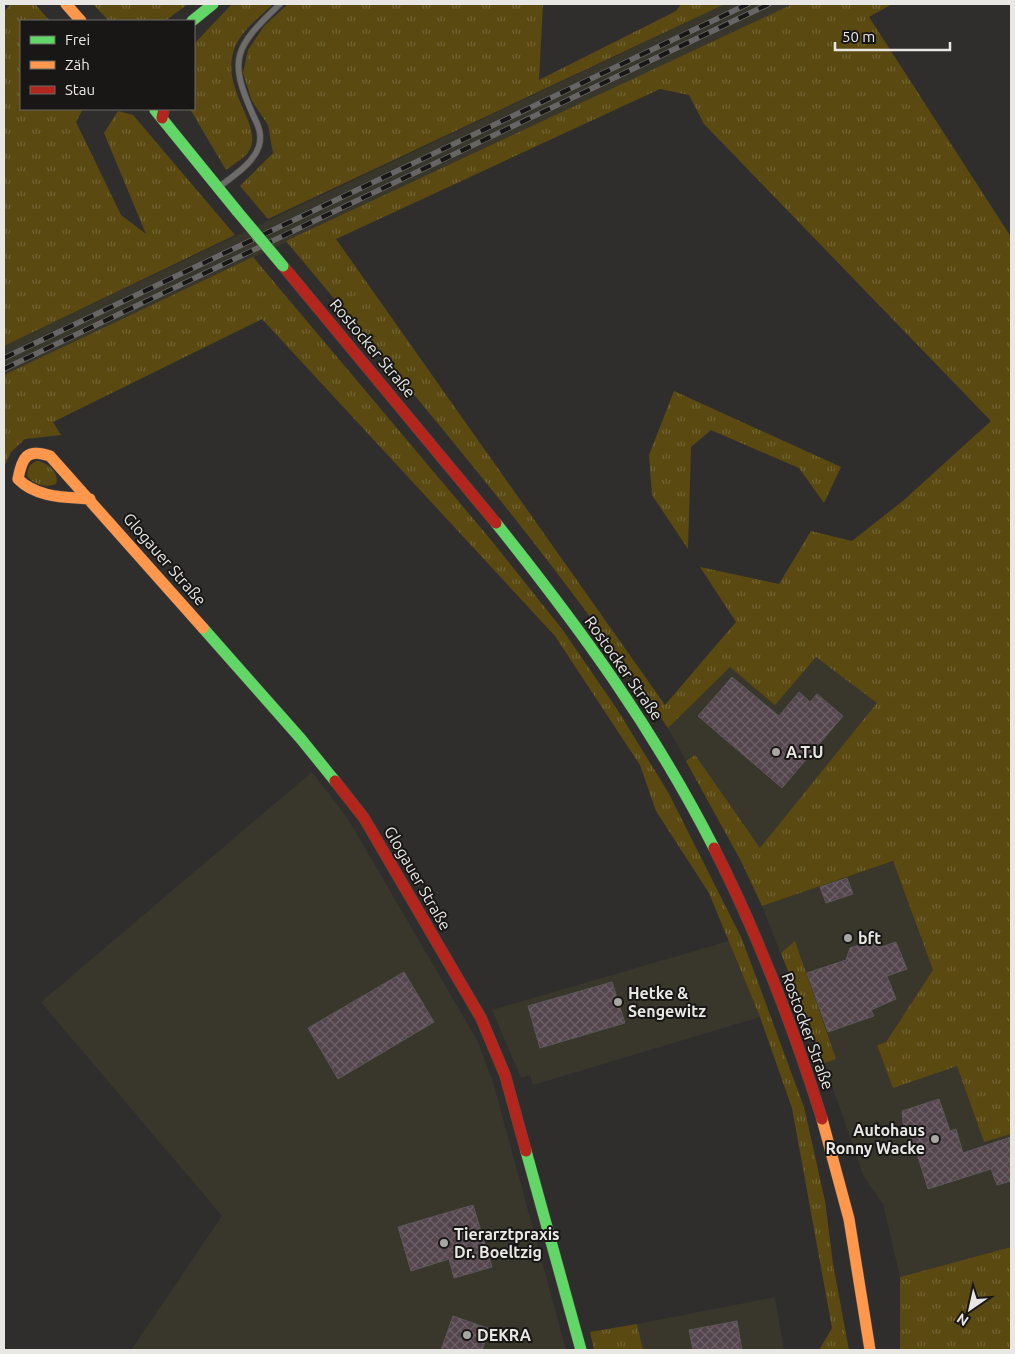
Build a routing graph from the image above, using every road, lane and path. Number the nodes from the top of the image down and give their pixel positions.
1 (66, 4) edge
2 (213, 4) edge
3 (280, 4) edge
4 (201, 14) junction
5 (80, 20) edge
6 (193, 20) edge
7 (195, 24) edge
8 (163, 114) edge
9 (218, 188) junction
10 (90, 499) junction
11 (581, 1350) edge
12 (870, 1350) edge

1 - 5 main road
2 - 4 main road
3 - 9 lane
4 - 6 main road
4 - 7 main road
8 - 9 main road, Rostocker Straße
9 - 12 main road, Rostocker Straße, bridge
10 - 10 main road, Glogauer Straße
10 - 11 main road, Glogauer Straße

